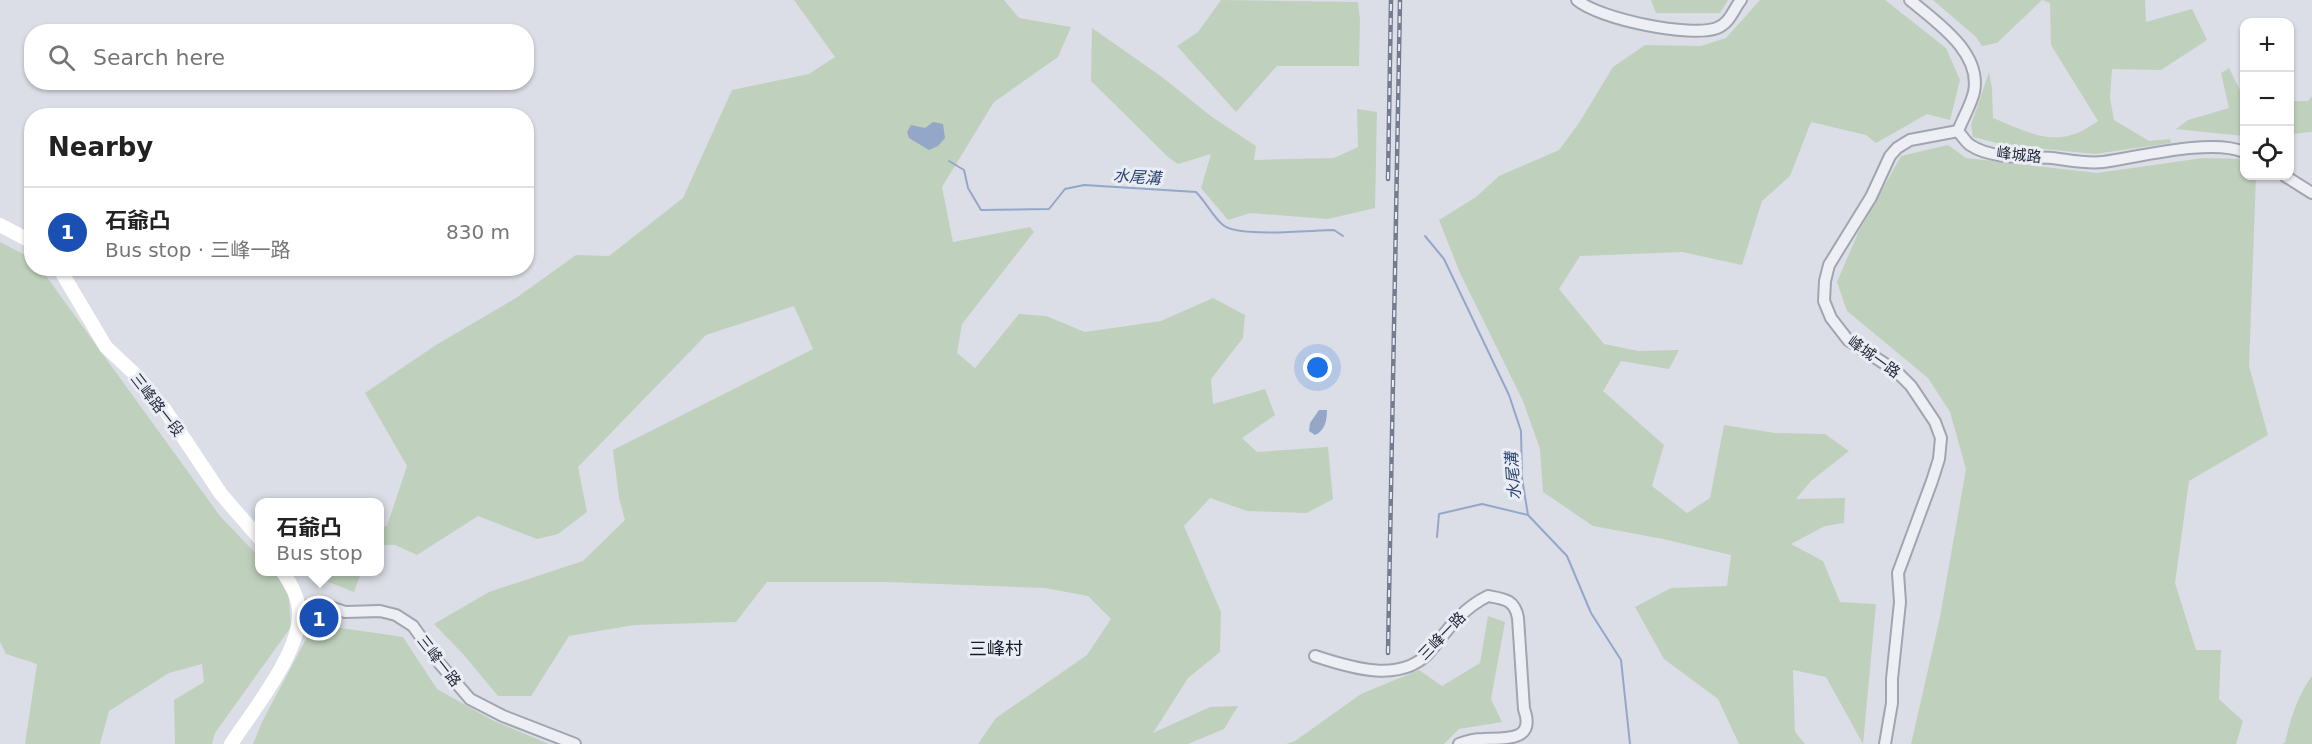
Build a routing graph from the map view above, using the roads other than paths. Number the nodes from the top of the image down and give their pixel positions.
1 (1577, 0) edge
2 (1741, 0) edge
3 (1910, 0) edge
4 (1958, 131) junction
5 (2240, 150) edge
6 (2291, 180) edge
7 (2312, 193) edge
8 (0, 225) edge
9 (24, 238) edge
10 (65, 276) edge
11 (255, 533) edge
12 (285, 576) edge
13 (299, 609) junction
14 (1316, 656) dead end
15 (231, 744) edge
16 (575, 744) edge
17 (1460, 744) edge
18 (1885, 744) edge

1 - 2 street
3 - 4 street
4 - 5 street, 峰城路
4 - 18 street, 峰城一路
6 - 7 street
8 - 9 street
10 - 11 street, 三峰路一段
12 - 13 street
13 - 15 street
13 - 16 street, 三峰一路
14 - 17 street, 三峰一路

